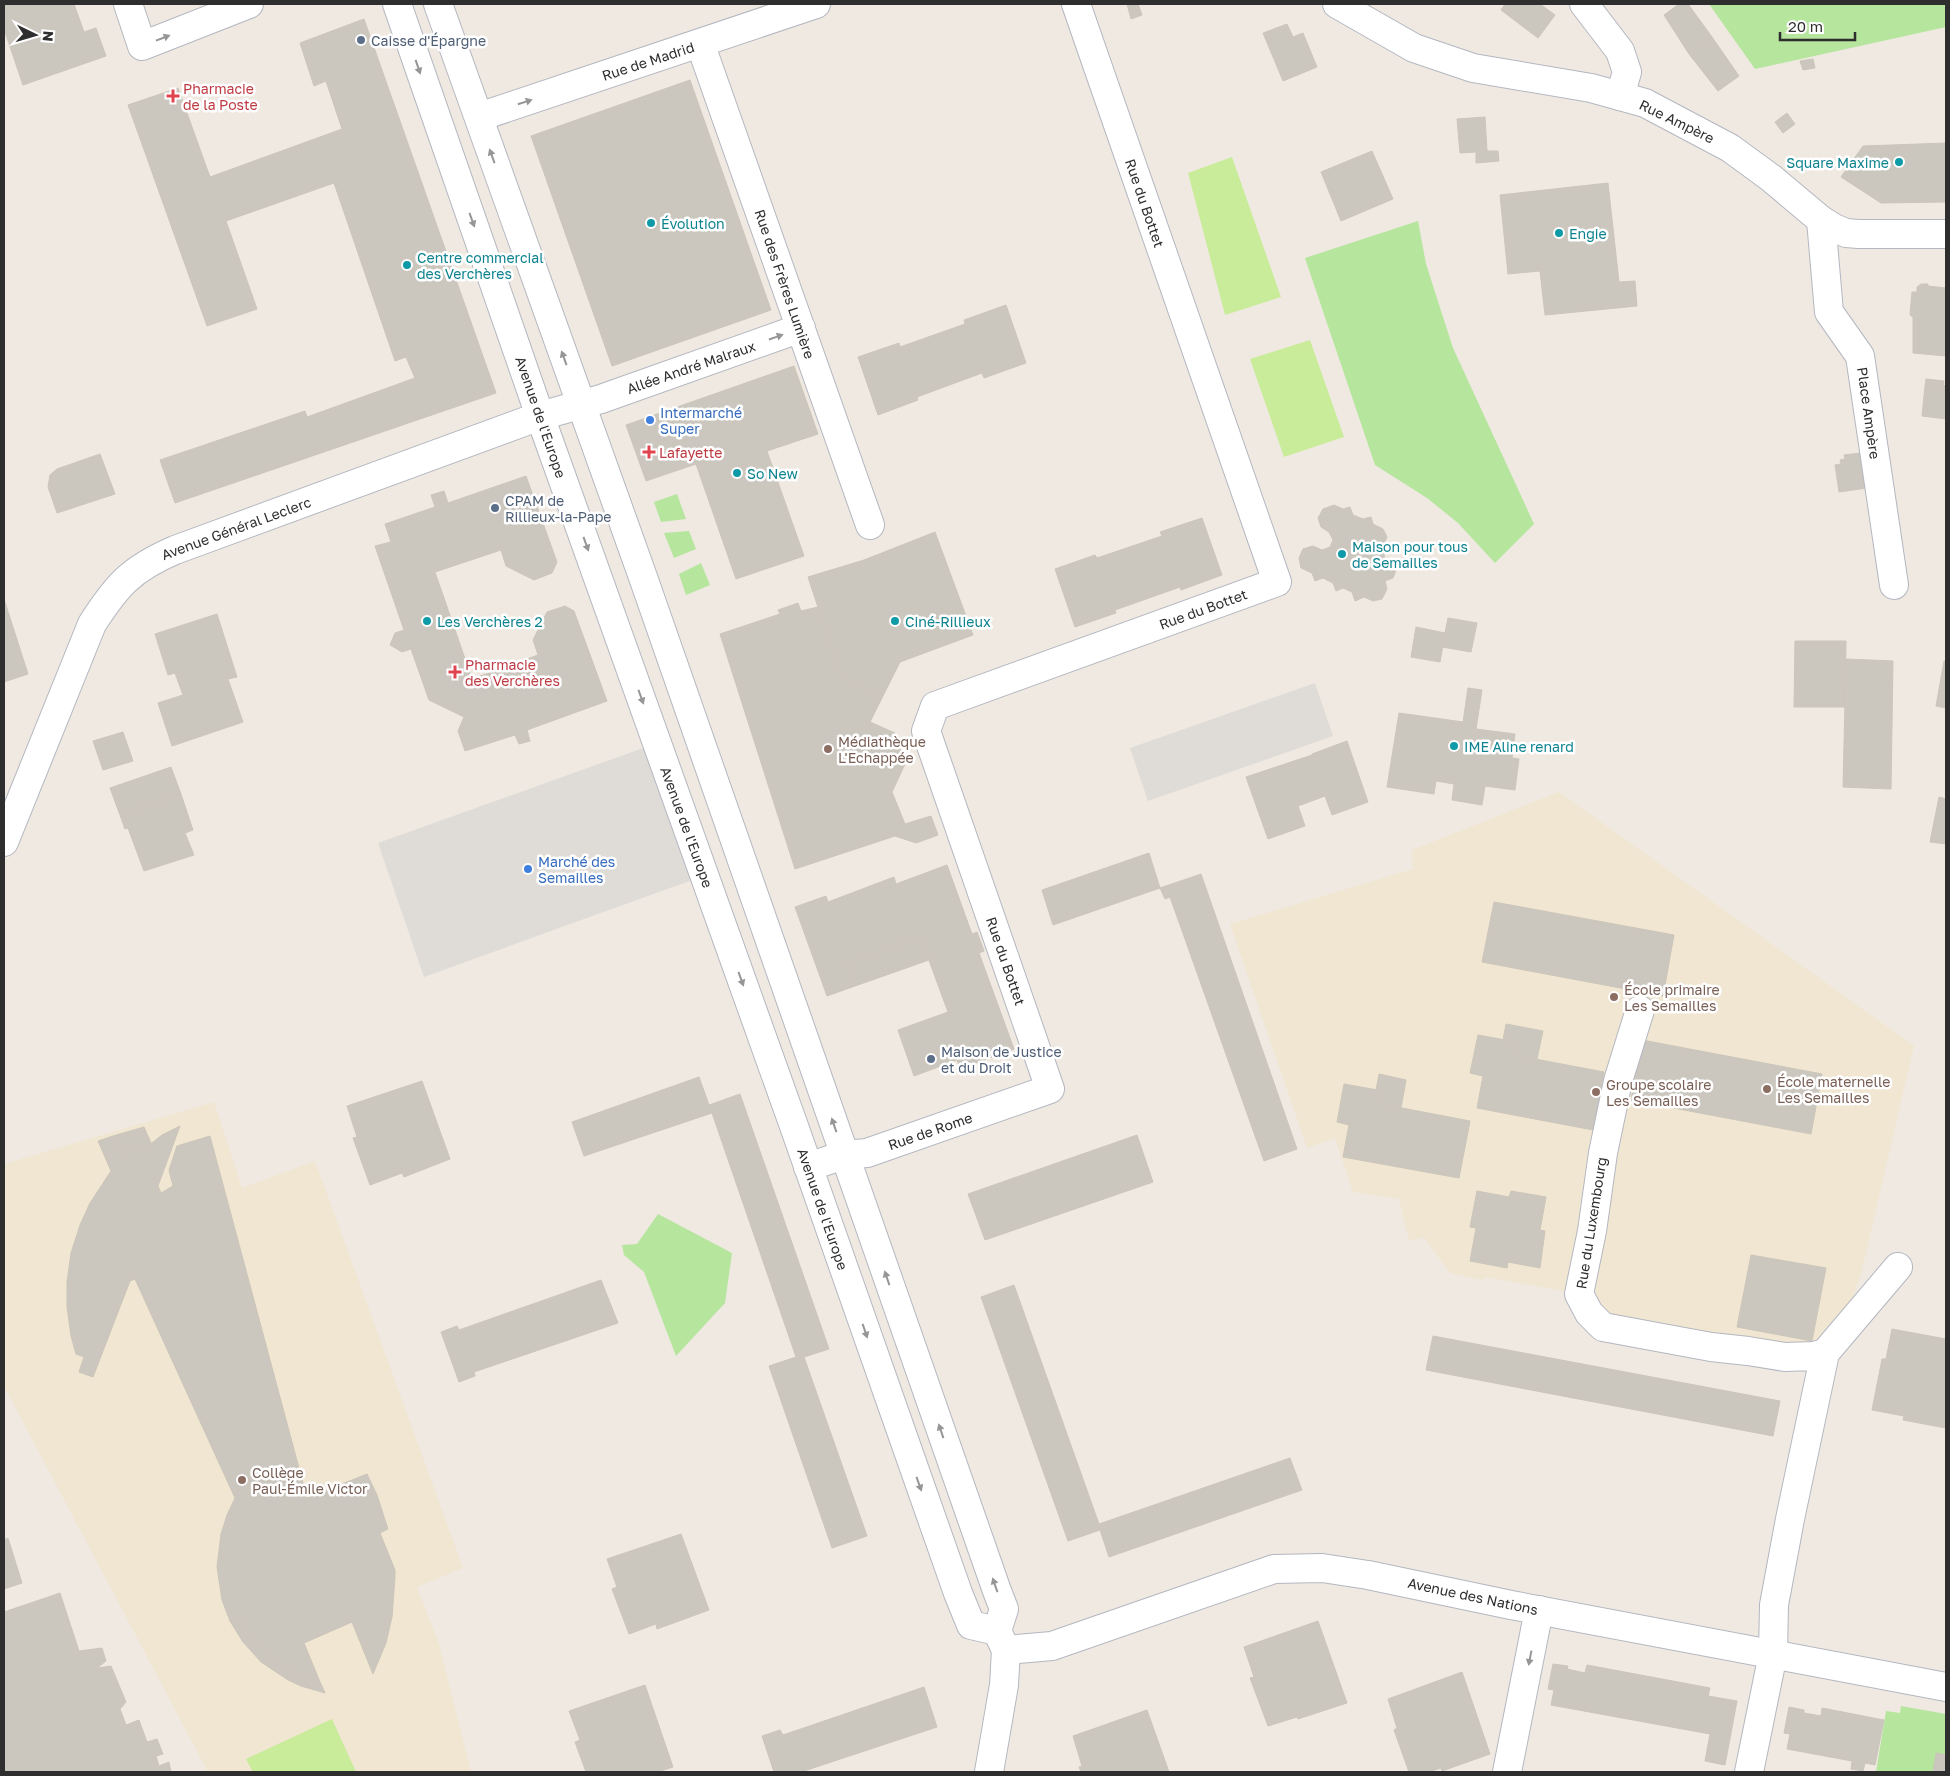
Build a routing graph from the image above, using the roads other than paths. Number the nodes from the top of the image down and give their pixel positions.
1 (128, 4) edge
2 (249, 4) edge
3 (397, 4) edge
4 (438, 4) edge
5 (816, 4) edge
6 (1076, 4) edge
7 (1337, 4) edge
8 (1584, 4) edge
9 (700, 43) junction
10 (1620, 96) junction
11 (478, 117) junction
12 (1821, 220) junction
13 (1946, 234) edge
14 (801, 328) junction
15 (581, 404) junction
16 (540, 416) junction
17 (870, 525) dead end
18 (1894, 585) dead end
19 (4, 842) edge
20 (1640, 1010) dead end
21 (1050, 1089) joint
22 (844, 1155) junction
23 (808, 1167) junction
24 (1898, 1267) dead end
25 (1825, 1353) junction
26 (1539, 1610) junction
27 (1001, 1640) junction
28 (1773, 1654) junction
29 (1946, 1686) edge
30 (988, 1772) edge
31 (1507, 1772) edge
32 (1749, 1772) edge

1 -> 2 street
3 -> 16 street, Avenue de l'Europe
4 - 11 street
5 - 9 street, Rue de Madrid
6 - 21 street, Rue du Bottet
7 - 10 street, Rue Ampère
8 - 10 street
11 -> 9 street, Rue de Madrid
9 - 14 street, Rue des Frères Lumière
10 - 12 street, Rue Ampère
15 -> 11 street
12 - 13 street, Rue Ampère
12 - 18 street, Place Ampère
15 -> 14 street, Allée André Malraux
14 - 17 street, Rue des Frères Lumière
15 - 16 street, Allée André Malraux
22 -> 15 street
16 - 19 street, Avenue Général Leclerc
16 -> 23 street, Avenue de l'Europe
20 - 25 street, Rue du Luxembourg
21 - 22 street, Rue de Rome
22 - 23 street, Rue de Rome
27 -> 22 street
23 -> 27 street, Avenue de l'Europe
24 - 25 street
25 - 28 street
26 - 27 street, Avenue des Nations
26 - 28 street, Avenue des Nations
26 -> 31 street
27 - 30 street
28 - 29 street, Avenue des Nations
28 - 32 street

